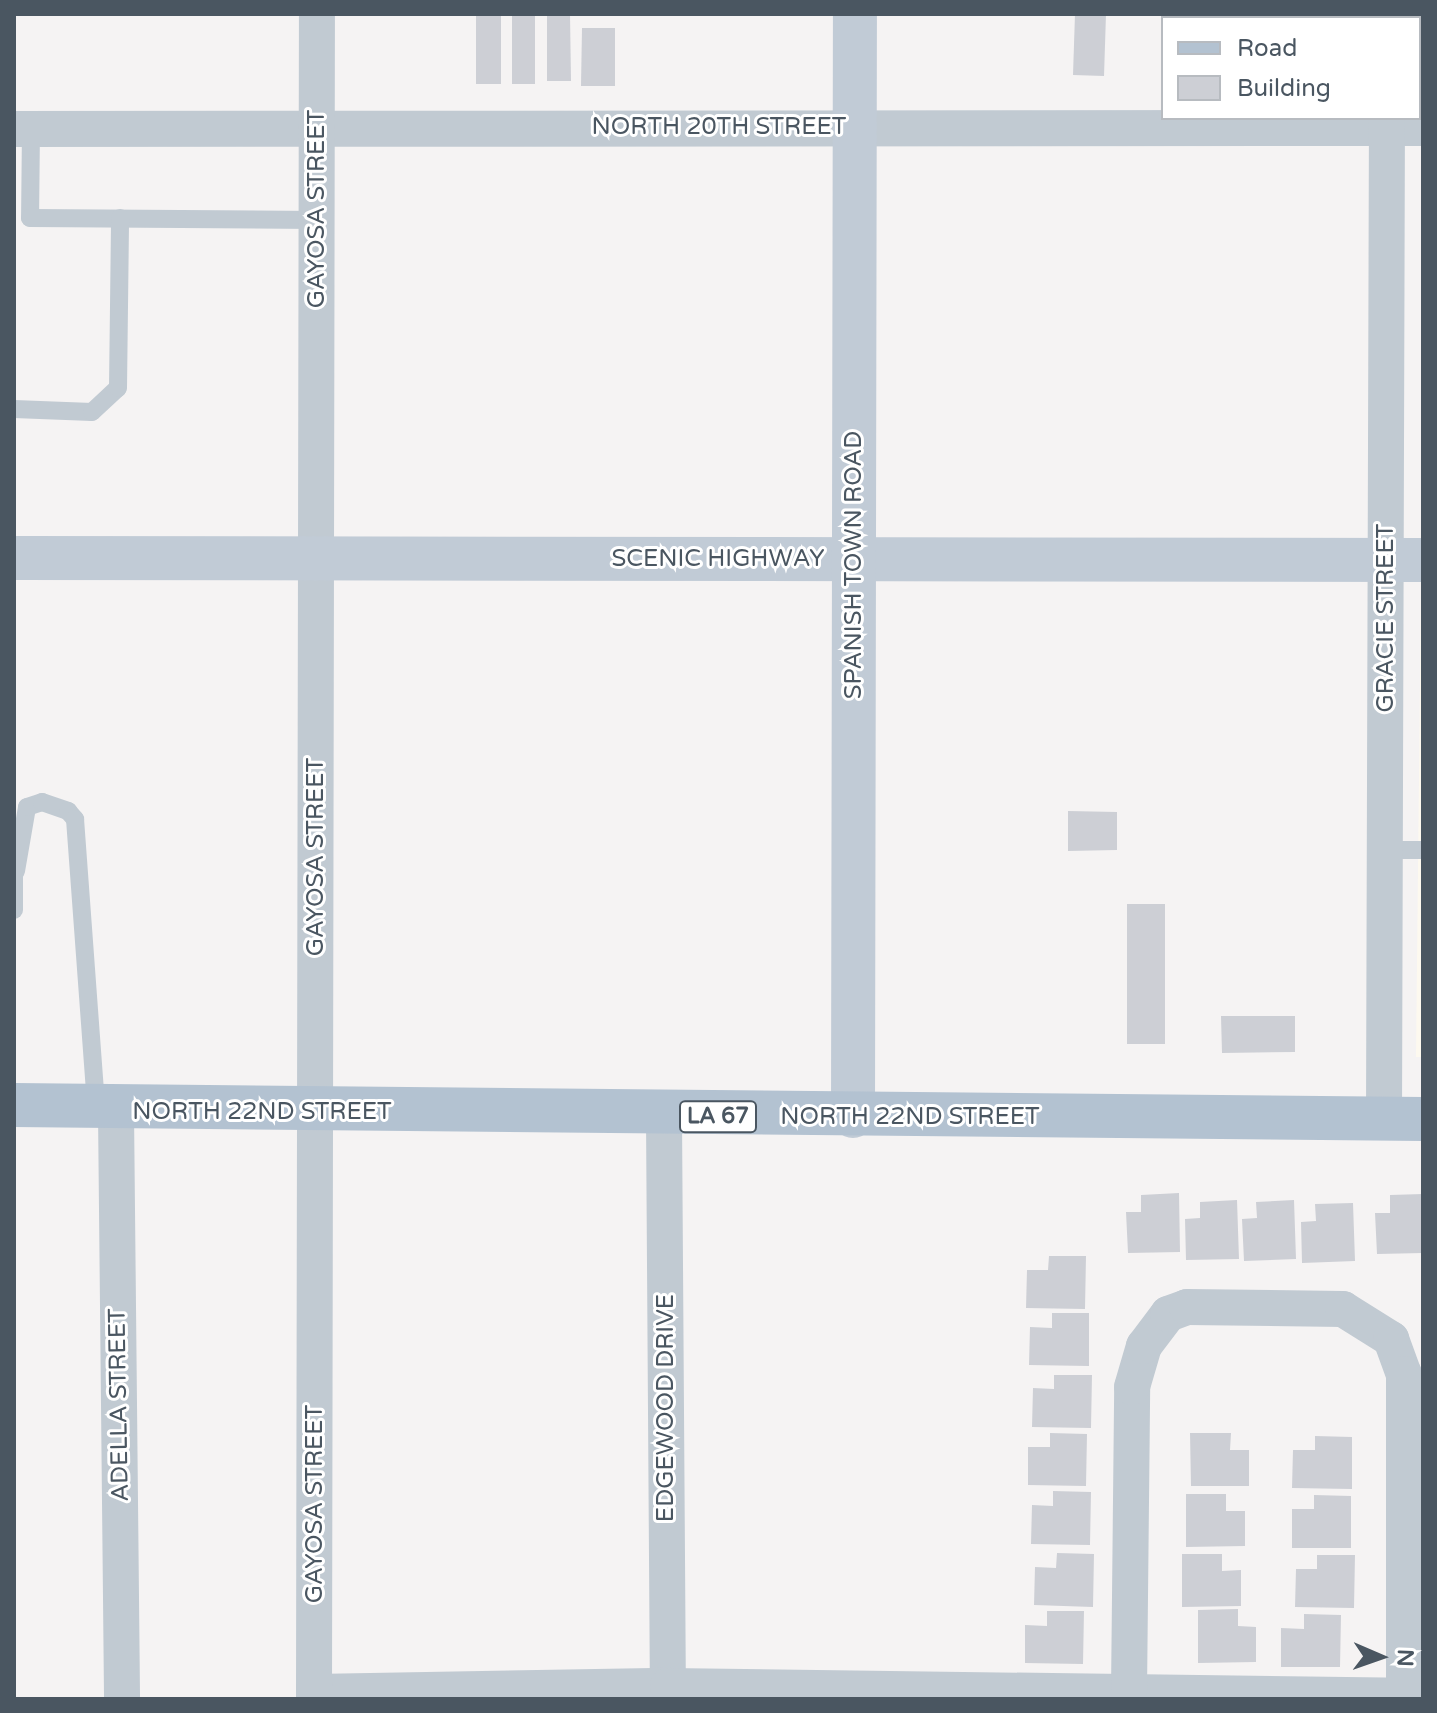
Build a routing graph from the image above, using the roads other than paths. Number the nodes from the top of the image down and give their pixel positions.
1 (317, 14) edge
2 (855, 14) edge
3 (1387, 123) edge
4 (855, 127) junction
5 (23, 128) edge
6 (317, 128) junction
7 (1423, 128) edge
8 (22, 218) edge
9 (120, 218) junction
10 (317, 220) junction
11 (14, 409) edge
12 (14, 558) edge
13 (854, 559) junction
14 (1405, 559) edge
15 (317, 561) junction
16 (1386, 850) junction
17 (1423, 850) edge
18 (15, 871) edge
19 (14, 910) edge
20 (14, 1105) edge
21 (106, 1111) junction
22 (315, 1111) junction
23 (853, 1116) junction
24 (664, 1117) junction
25 (1404, 1119) edge
26 (668, 1692) edge
27 (1129, 1692) junction
28 (1006, 1695) edge
29 (314, 1696) edge
30 (1414, 1696) edge
31 (122, 1699) edge

1 - 6 street, GAYOSA STREET
2 - 4 street, SPANISH TOWN ROAD
3 - 4 street, NORTH 20TH STREET
3 - 7 street, NORTH 20TH STREET
3 - 14 street, GRACIE STREET
4 - 6 street, NORTH 20TH STREET
4 - 13 street, SPANISH TOWN ROAD
5 - 6 street, NORTH 20TH STREET
5 - 8 lane
6 - 10 street, GAYOSA STREET
8 - 9 lane
9 - 10 lane
9 - 11 lane
10 - 15 street, GAYOSA STREET
12 - 15 street, SCENIC HIGHWAY
13 - 14 street, SCENIC HIGHWAY
13 - 15 street, SCENIC HIGHWAY
13 - 23 street, SPANISH TOWN ROAD
14 - 16 street, GRACIE STREET
15 - 22 street, GAYOSA STREET
16 - 17 lane
16 - 25 street, GRACIE STREET
18 - 19 lane
18 - 21 lane
20 - 21 main road, NORTH 22ND STREET / LA 67
21 - 22 main road, NORTH 22ND STREET / LA 67
21 - 31 street, ADELLA STREET
22 - 24 main road, NORTH 22ND STREET / LA 67
22 - 29 street, GAYOSA STREET
23 - 24 main road, NORTH 22ND STREET / LA 67
23 - 25 main road, NORTH 22ND STREET / LA 67
24 - 26 street, EDGEWOOD DRIVE
26 - 28 street
26 - 29 street
27 - 28 street
27 - 30 street
27 - 30 street

